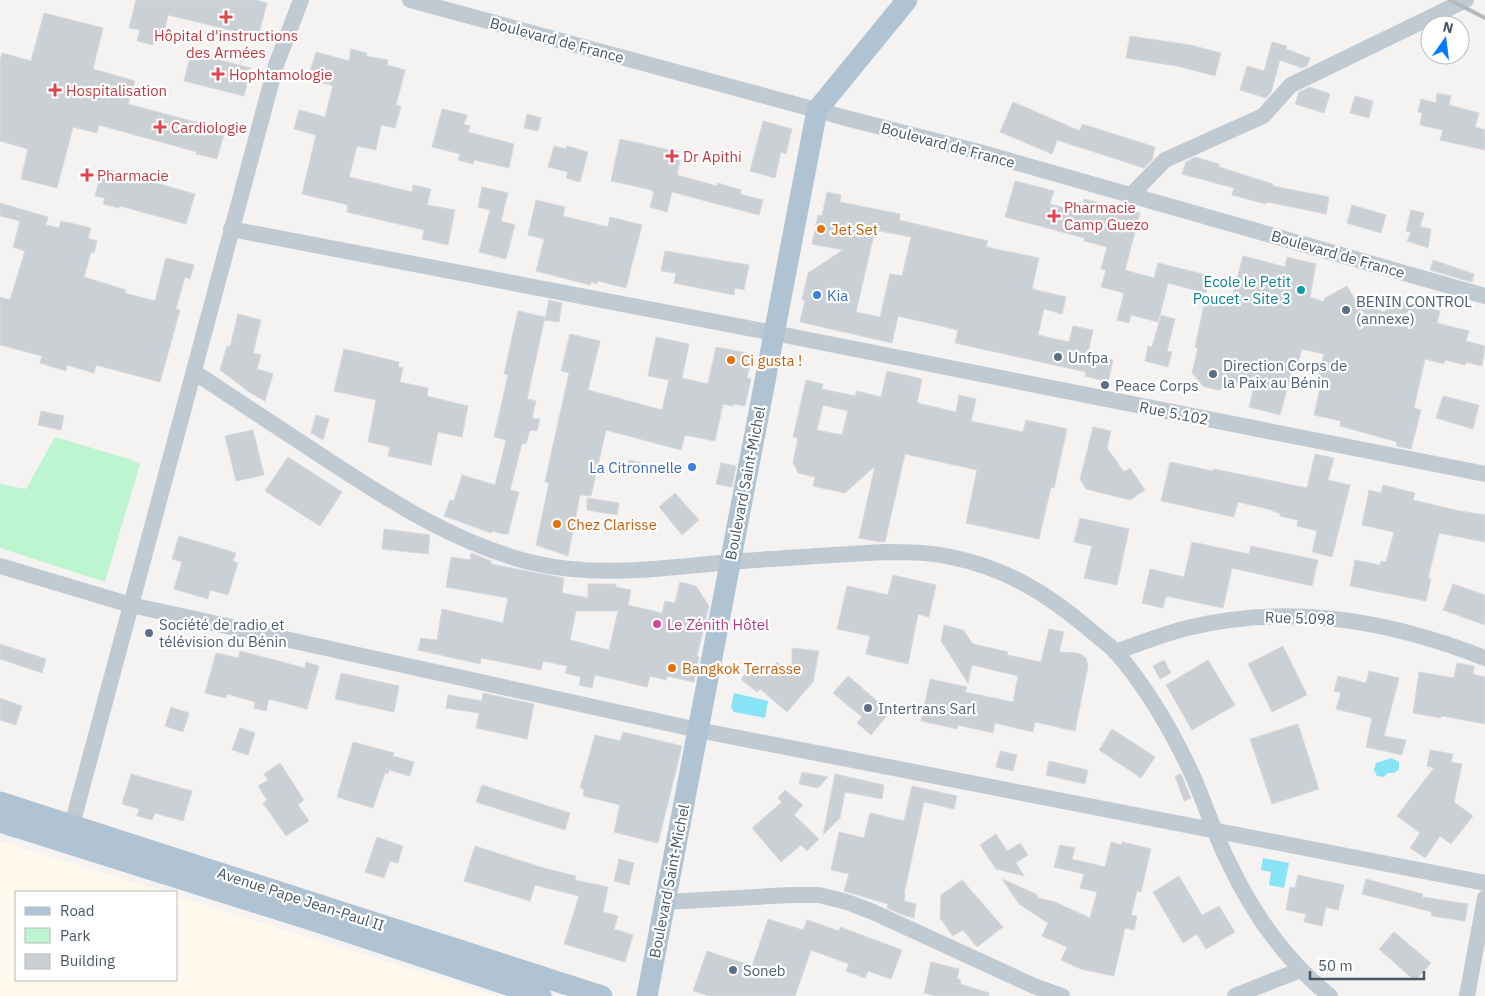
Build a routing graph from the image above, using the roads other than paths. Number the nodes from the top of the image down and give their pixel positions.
1 (301, 0) edge
2 (410, 0) edge
3 (907, 0) edge
4 (1466, 0) edge
5 (817, 110) junction
6 (1131, 195) junction
7 (231, 229) junction
8 (1485, 296) edge
9 (774, 334) junction
10 (194, 372) junction
11 (1485, 474) edge
12 (730, 562) junction
13 (0, 566) edge
14 (131, 605) junction
15 (1115, 652) junction
16 (1485, 658) edge
17 (698, 730) junction
18 (0, 802) edge
19 (0, 822) edge
20 (1214, 830) junction
21 (70, 834) junction
22 (1485, 883) edge
23 (1485, 898) edge
24 (665, 902) junction
25 (1300, 970) junction
26 (541, 996) edge
27 (602, 996) edge
28 (647, 996) edge
29 (1062, 996) edge
30 (1235, 996) edge
31 (1330, 996) edge
32 (1466, 996) edge

1 - 7 street
2 - 5 street, Boulevard de France
3 - 5 main road, Boulevard Saint-Michel
4 - 6 street
5 - 6 street, Boulevard de France
5 - 9 main road, Boulevard Saint-Michel
6 - 8 street, Boulevard de France
7 - 9 street, Rue 5.102
7 - 10 street
9 - 11 street, Rue 5.102
9 - 12 main road, Boulevard Saint-Michel
10 - 12 street
10 - 14 street
12 - 15 street
12 - 17 main road, Boulevard Saint-Michel
13 - 14 street
14 - 17 street
14 - 21 street
15 - 16 street, Rue 5.098
15 - 20 street
17 - 20 street
17 - 24 main road, Boulevard Saint-Michel
18 - 21 main road, Avenue Pape Jean-Paul II
19 - 21 main road, Avenue Pape Jean-Paul II
20 - 22 street
20 - 25 street
21 - 26 main road, Avenue Pape Jean-Paul II
21 - 27 main road, Avenue Pape Jean-Paul II
23 - 32 street
24 - 28 main road, Boulevard Saint-Michel
24 - 29 street
25 - 30 street
25 - 31 street

